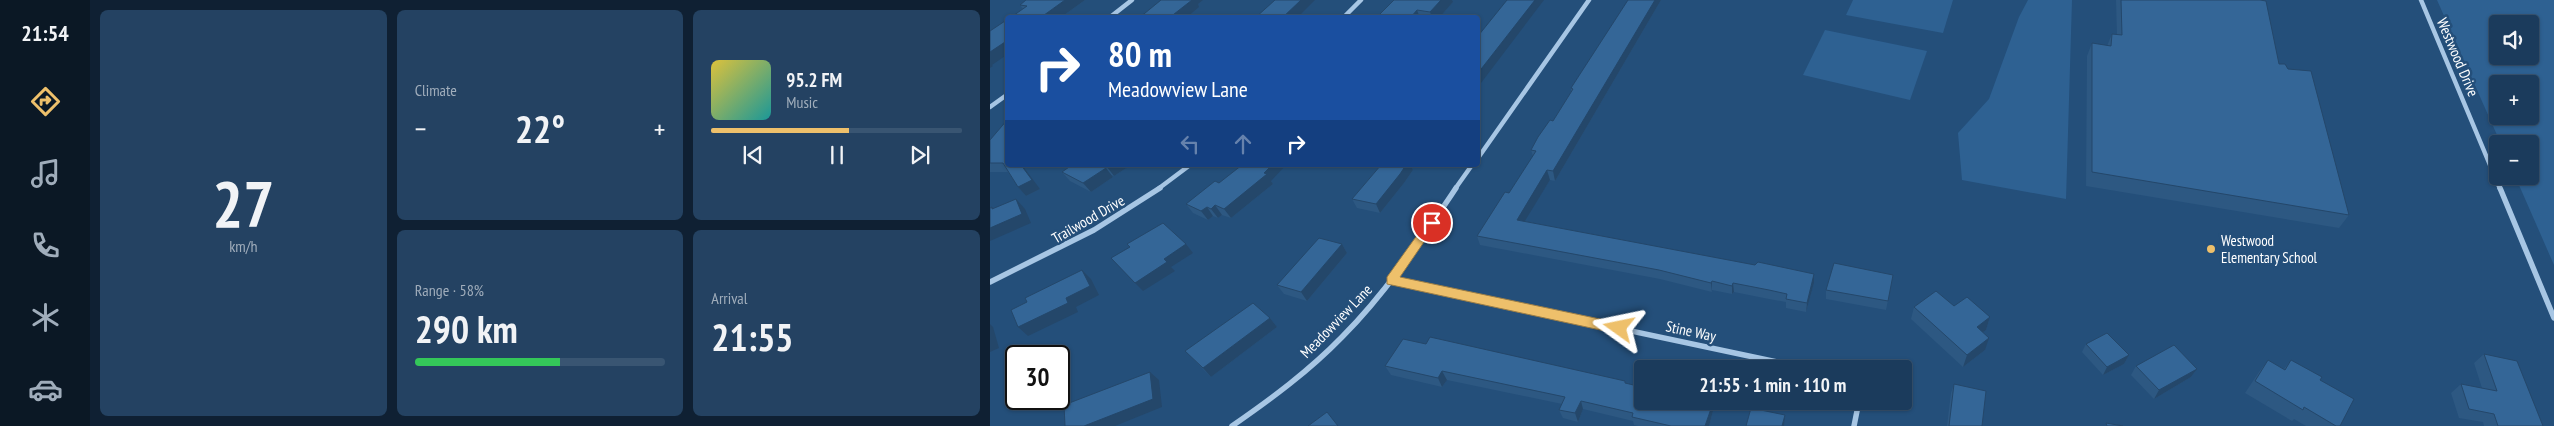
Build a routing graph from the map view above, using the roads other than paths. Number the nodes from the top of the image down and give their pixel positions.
1 (1132, 0) edge
2 (1361, 0) edge
3 (1589, 0) edge
4 (2421, 0) edge
5 (1113, 15) edge
6 (1346, 15) edge
7 (1005, 96) edge
8 (990, 107) edge
9 (1480, 155) edge
10 (1187, 167) edge
11 (1471, 167) edge
12 (1391, 280) junction
13 (990, 282) edge
14 (2554, 318) edge
15 (1768, 360) edge
16 (1857, 410) edge
17 (1232, 426) edge
18 (1854, 426) edge

1 - 5 street
2 - 6 street
3 - 9 street
4 - 14 street, Westwood Drive
7 - 8 street
10 - 13 street, Trailwood Drive
11 - 12 street, Meadowview Lane
12 - 15 street, Stine Way
12 - 17 street, Meadowview Lane
16 - 18 street

